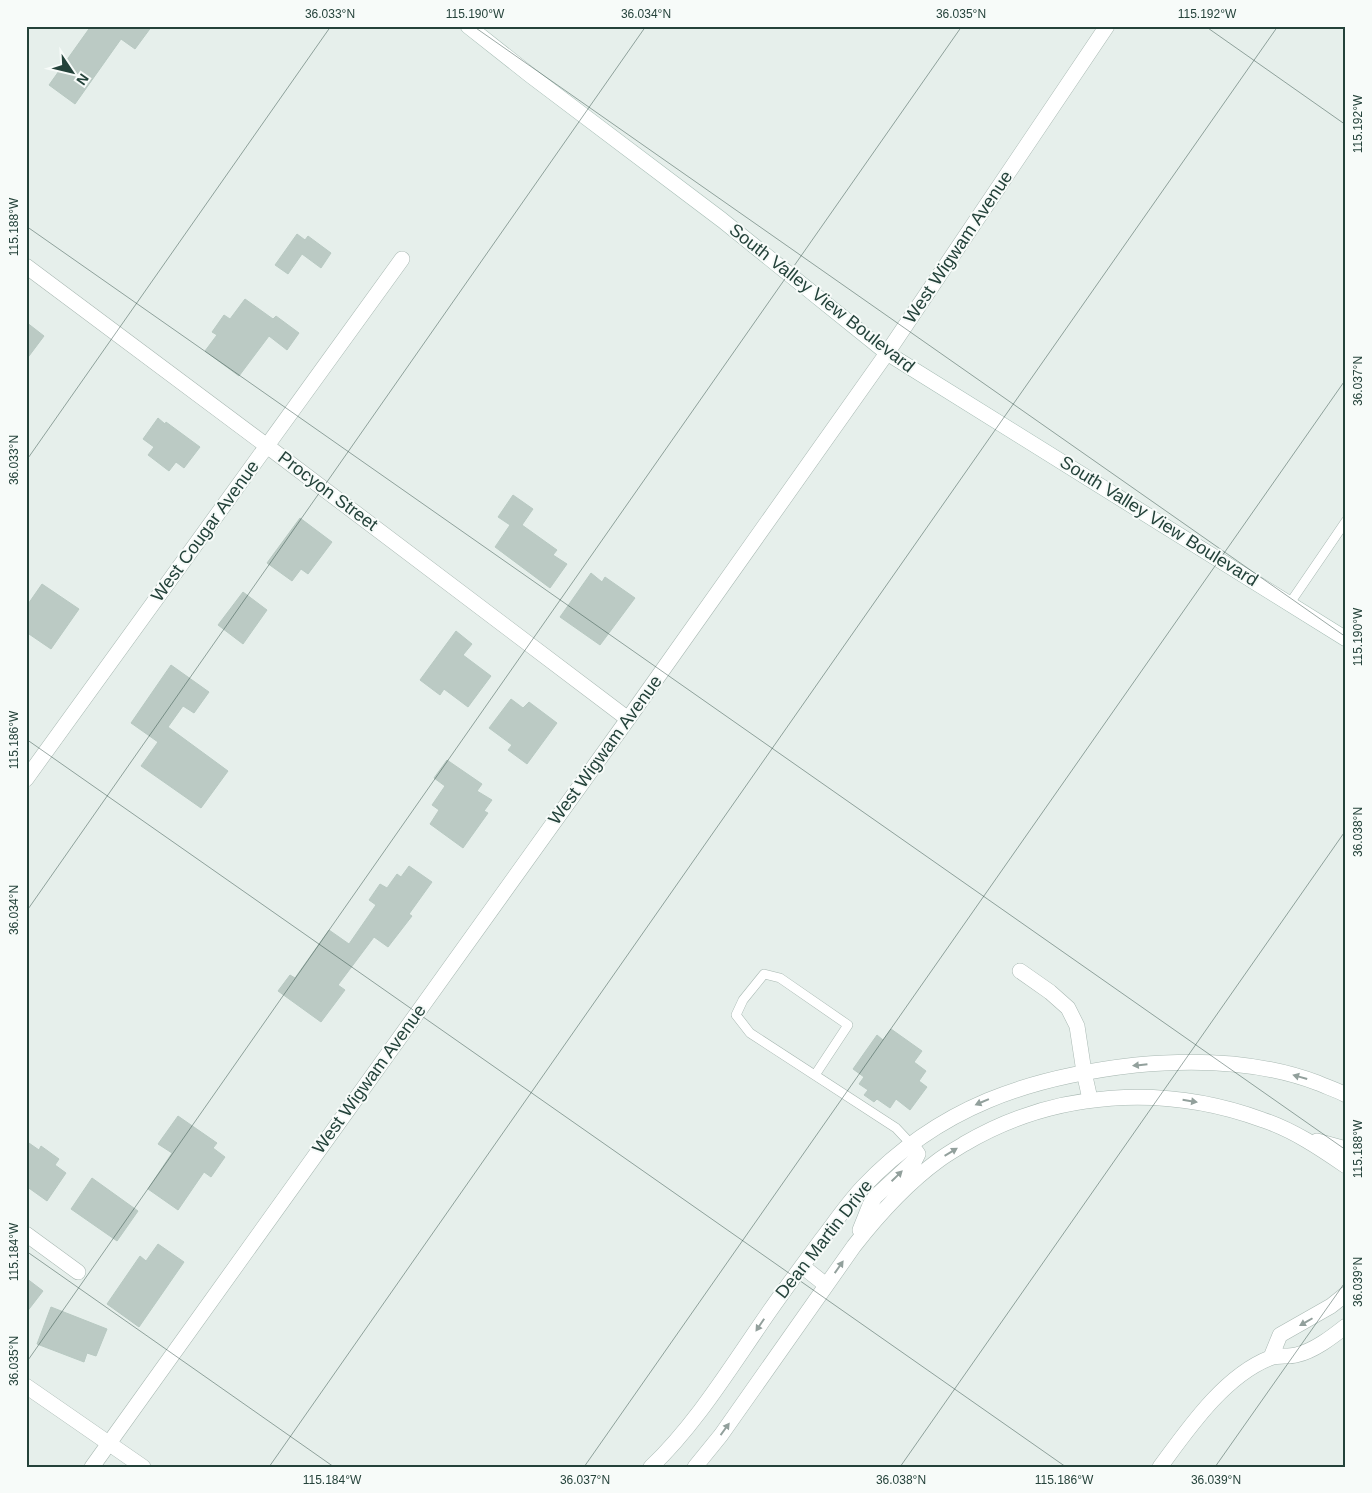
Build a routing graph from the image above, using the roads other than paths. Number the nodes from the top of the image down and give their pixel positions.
1 (468, 26) edge
2 (1107, 26) edge
3 (402, 259) dead end
4 (26, 266) edge
5 (887, 353) junction
6 (267, 446) junction
7 (1346, 521) edge
8 (1290, 603) junction
9 (1346, 639) edge
10 (628, 719) junction
11 (26, 779) edge
12 (1020, 971) dead end
13 (1084, 1072) junction
14 (815, 1075) junction
15 (1346, 1095) edge
16 (1090, 1099) junction
17 (1296, 1135) junction
18 (911, 1144) junction
19 (1346, 1149) edge
20 (1346, 1166) edge
21 (26, 1234) edge
22 (854, 1246) junction
23 (802, 1266) junction
24 (78, 1272) dead end
25 (826, 1285) junction
26 (1346, 1294) edge
27 (1346, 1326) edge
28 (1271, 1357) junction
29 (26, 1386) edge
30 (109, 1444) junction
31 (92, 1467) edge
32 (143, 1467) edge
33 (651, 1467) edge
34 (695, 1467) edge
35 (1160, 1467) edge

1 - 5 street, South Valley View Boulevard
2 - 5 street, West Wigwam Avenue
3 - 6 street, West Cougar Avenue
4 - 6 street, Procyon Street
5 - 8 street, South Valley View Boulevard
5 - 10 street, West Wigwam Avenue
6 - 10 street, Procyon Street
6 - 11 street, West Cougar Avenue
7 - 8 lane
8 - 9 street, South Valley View Boulevard
10 - 30 street, West Wigwam Avenue
12 - 13 street
15 -> 13 street, Dean Martin Drive
13 - 16 street
13 -> 18 street, Dean Martin Drive
14 - 14 lane
14 - 18 lane
16 -> 17 street, Dean Martin Drive
22 -> 16 street, Dean Martin Drive
17 - 19 street
17 - 20 street, Dean Martin Drive
22 -> 18 street
18 - 23 street, Dean Martin Drive
21 - 24 street
25 -> 22 street, Dean Martin Drive
23 - 25 street
23 -> 33 street, Dean Martin Drive
34 -> 25 street, Dean Martin Drive
26 -> 28 street
27 - 28 street
28 - 35 street
29 - 30 street
30 - 31 street, West Wigwam Avenue
30 - 32 street

